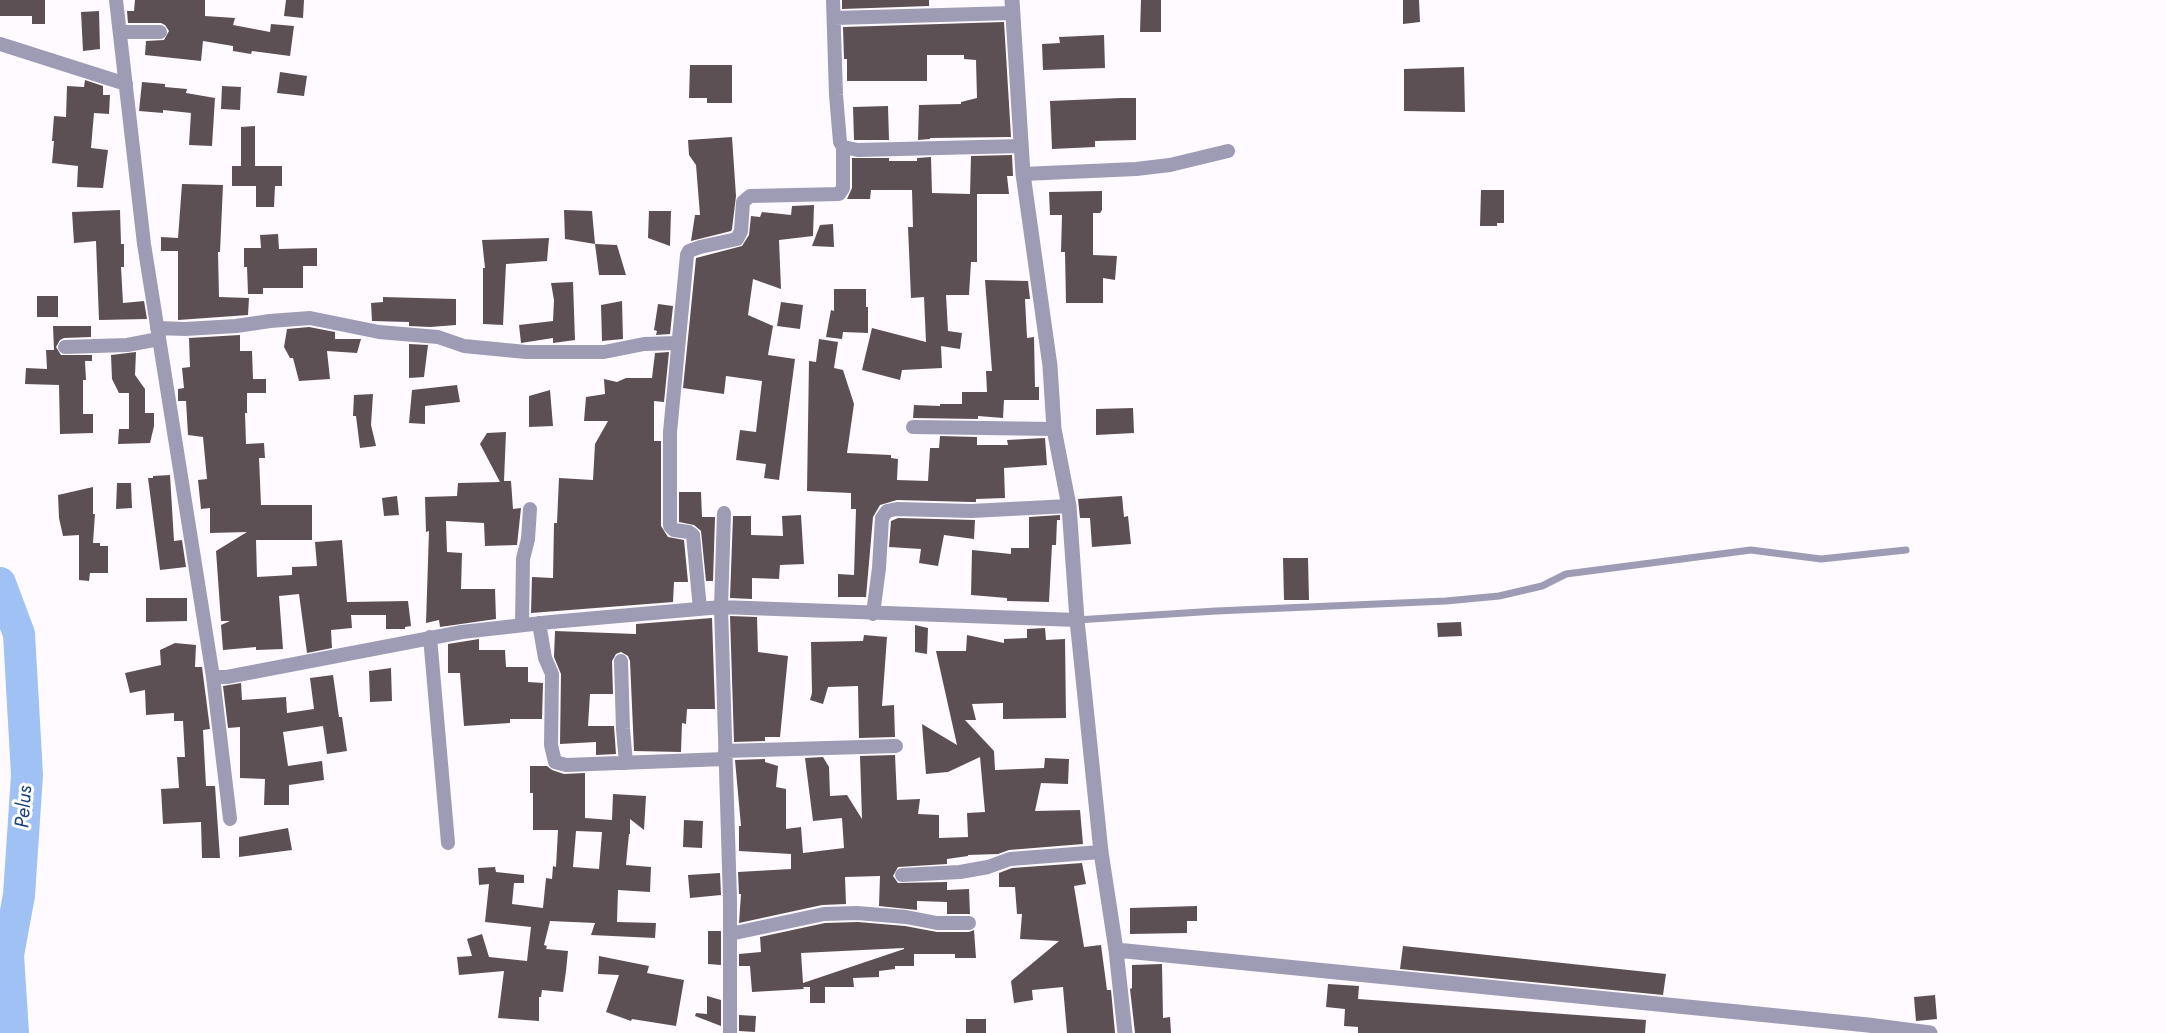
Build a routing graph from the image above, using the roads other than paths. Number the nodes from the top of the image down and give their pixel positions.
1 (116, 0) edge
2 (833, 0) edge
3 (1012, 6) edge
4 (834, 18) junction
5 (120, 32) junction
6 (160, 32) dead end
7 (0, 44) edge
8 (126, 84) junction
9 (1021, 146) junction
10 (843, 147) junction
11 (1228, 151) dead end
12 (1023, 174) junction
13 (158, 334) junction
14 (678, 343) junction
15 (64, 347) dead end
16 (913, 427) dead end
17 (1054, 429) junction
18 (1069, 506) junction
19 (531, 509) dead end
20 (724, 513) dead end
21 (1906, 550) dead end
22 (721, 607) junction
23 (700, 609) junction
24 (873, 614) junction
25 (1077, 620) junction
26 (539, 623) junction
27 (522, 625) junction
28 (430, 637) junction
29 (621, 661) dead end
30 (213, 677) junction
31 (896, 746) dead end
32 (725, 755) junction
33 (626, 763) junction
34 (230, 819) dead end
35 (448, 843) dead end
36 (1101, 852) junction
37 (902, 875) dead end
38 (969, 923) dead end
39 (730, 934) junction
40 (1116, 950) junction
41 (730, 1033) edge
42 (1125, 1033) edge
43 (1930, 1033) edge

1 - 5 street
2 - 4 street
3 - 4 street
3 - 9 street
4 - 10 street
5 - 6 street
5 - 8 street
7 - 8 street
8 - 13 street
9 - 10 street
9 - 12 street
10 - 14 street
11 - 12 street
12 - 17 street
13 - 14 street
13 - 15 street
13 - 30 street
14 - 23 street
16 - 17 street
17 - 18 street
18 - 24 street
18 - 25 street
19 - 27 street
20 - 22 street
21 - 25 lane
22 - 23 street
22 - 24 street
22 - 32 street
23 - 26 street
24 - 25 street
25 - 36 street
26 - 27 street
26 - 33 street
27 - 28 street
28 - 30 street
28 - 35 street
29 - 33 street
30 - 34 street
31 - 32 street
32 - 33 street
32 - 39 street
36 - 37 street
36 - 40 street
38 - 39 street
39 - 41 street
40 - 42 street
40 - 43 street

